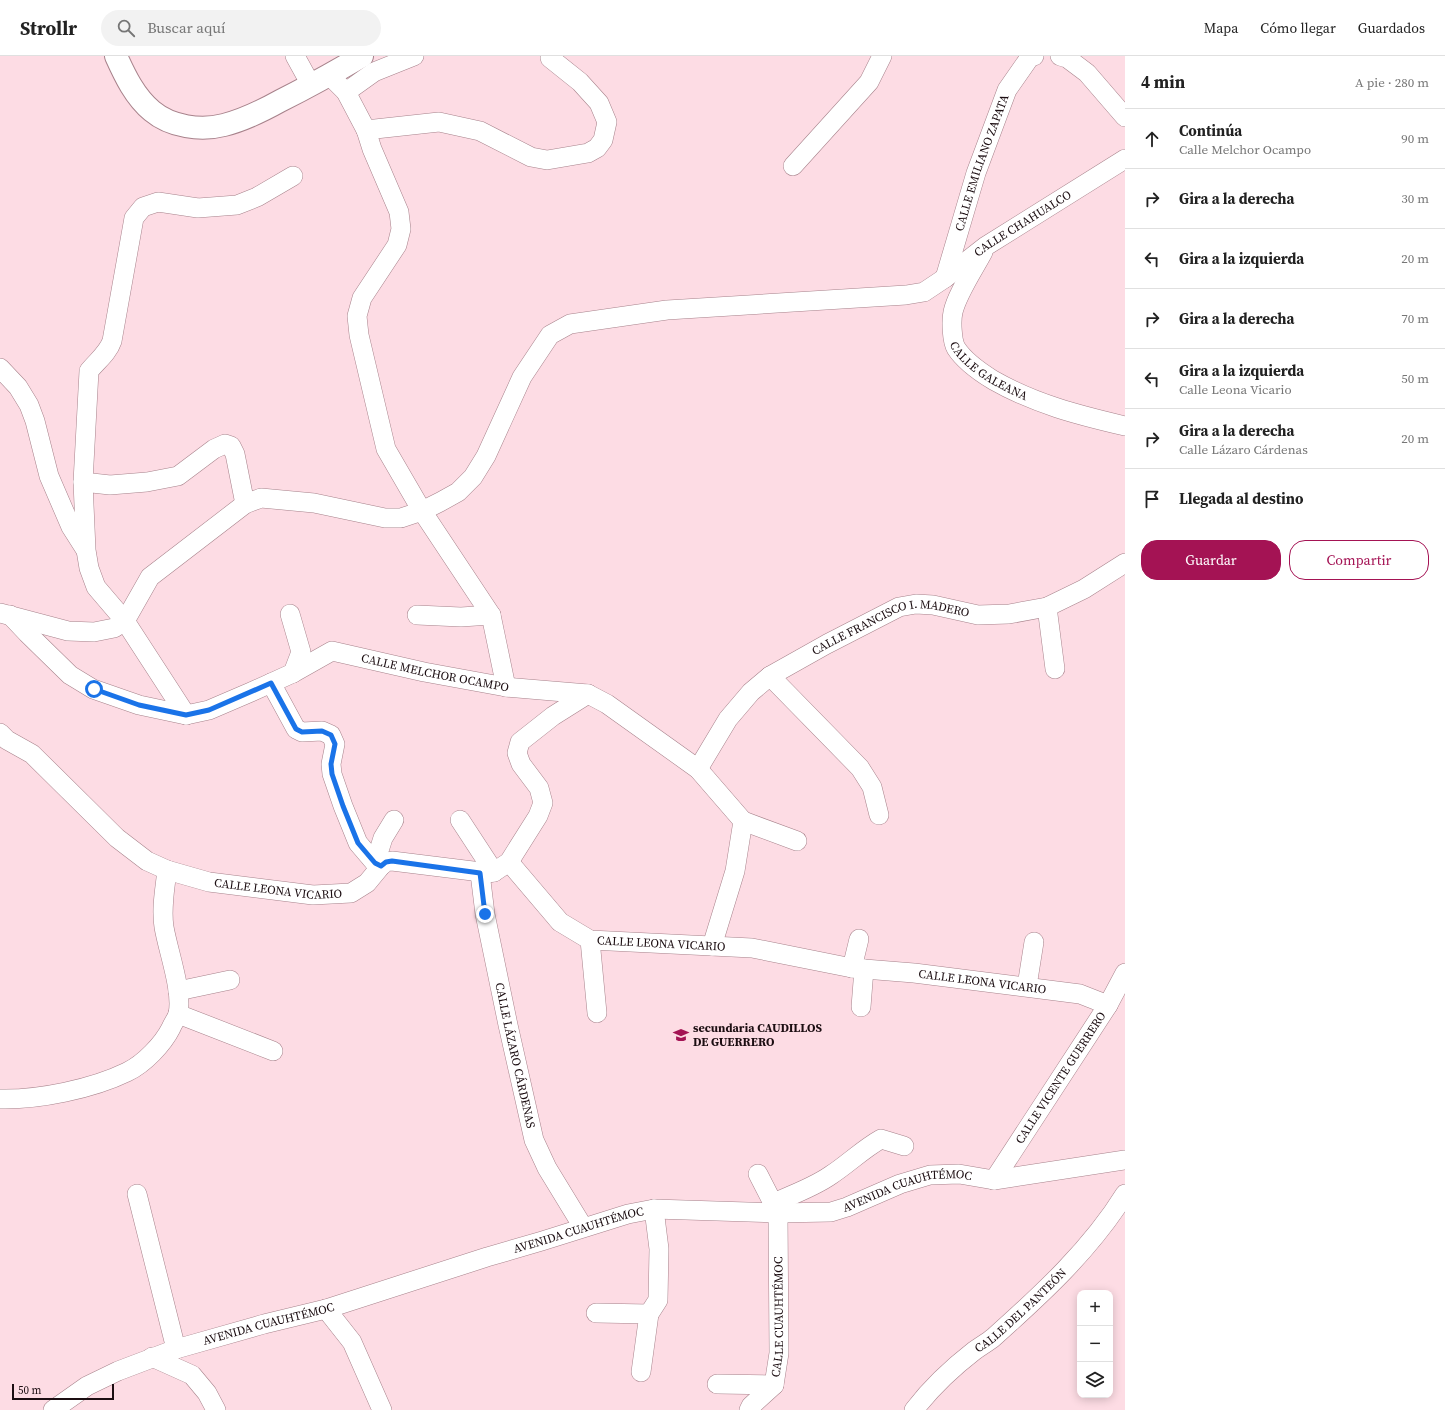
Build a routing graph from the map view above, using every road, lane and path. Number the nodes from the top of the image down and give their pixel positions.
1 (116, 56) edge
2 (295, 56) edge
3 (361, 56) edge
4 (414, 56) edge
5 (882, 56) edge
6 (1034, 56) edge
7 (1060, 56) edge
8 (550, 58) dead end
9 (320, 80) junction
10 (346, 92) junction
11 (1125, 117) edge
12 (366, 130) junction
13 (1125, 159) edge
14 (793, 166) dead end
15 (292, 176) dead end
16 (986, 246) junction
17 (945, 278) junction
18 (0, 368) edge
19 (1125, 426) edge
20 (83, 482) junction
21 (244, 504) junction
22 (422, 511) junction
23 (86, 550) junction
24 (1125, 563) edge
25 (1047, 607) junction
26 (5, 614) edge
27 (290, 614) dead end
28 (491, 615) junction
29 (417, 616) dead end
30 (125, 621) junction
31 (1055, 669) dead end
32 (293, 673) junction
33 (770, 676) junction
34 (271, 683) junction
35 (506, 688) junction
36 (588, 694) junction
37 (186, 715) junction
38 (0, 733) edge
39 (698, 769) junction
40 (878, 814) dead end
41 (394, 820) dead end
42 (460, 820) dead end
43 (743, 821) junction
44 (797, 841) dead end
45 (378, 864) junction
46 (494, 869) junction
47 (167, 870) junction
48 (859, 939) dead end
49 (590, 940) junction
50 (1034, 942) dead end
51 (712, 946) junction
52 (858, 969) junction
53 (1125, 973) edge
54 (230, 980) dead end
55 (1026, 986) junction
56 (178, 991) junction
57 (1108, 1005) junction
58 (861, 1007) dead end
59 (597, 1013) dead end
60 (178, 1014) junction
61 (273, 1051) dead end
62 (0, 1099) edge
63 (904, 1146) dead end
64 (1125, 1160) edge
65 (758, 1174) dead end
66 (994, 1180) junction
67 (137, 1194) dead end
68 (1125, 1194) edge
69 (775, 1208) junction
70 (654, 1209) junction
71 (1118, 1216) edge
72 (582, 1228) junction
73 (326, 1309) junction
74 (596, 1313) dead end
75 (649, 1314) junction
76 (176, 1349) junction
77 (152, 1357) junction
78 (641, 1372) dead end
79 (717, 1384) dead end
80 (774, 1385) junction
81 (53, 1410) edge
82 (216, 1410) edge
83 (382, 1410) edge
84 (749, 1410) edge
85 (914, 1410) edge

1 - 9 main road
2 - 9 street
3 - 9 main road
4 - 10 street
5 - 14 street
6 - 17 street, CALLE EMILIANO ZAPATA
7 - 11 street
8 - 12 street
9 - 10 street
10 - 12 street
12 - 22 street
13 - 16 street, CALLE CHAHUALCO
15 - 20 street
16 - 17 street, CALLE CHAHUALCO
16 - 19 street, CALLE GALEANA
17 - 22 street, CALLE CHAHUALCO
18 - 23 street
20 - 21 street
20 - 23 street
21 - 22 street
21 - 30 street
22 - 28 street
23 - 30 street
24 - 25 street, CALLE FRANCISCO I. MADERO
25 - 31 street
25 - 33 street, CALLE FRANCISCO I. MADERO
26 - 30 street
26 - 37 street, CALLE MELCHOR OCAMPO
27 - 32 street
28 - 29 street
28 - 35 street
30 - 37 street
32 - 34 street, CALLE MELCHOR OCAMPO
32 - 35 street, CALLE MELCHOR OCAMPO
33 - 39 street, CALLE FRANCISCO I. MADERO
33 - 40 street
34 - 37 street, CALLE MELCHOR OCAMPO
34 - 45 street
35 - 36 street, CALLE MELCHOR OCAMPO
36 - 39 street, CALLE MELCHOR OCAMPO
36 - 46 street
38 - 47 street, CALLE LEONA VICARIO
39 - 43 street, CALLE MELCHOR OCAMPO
41 - 45 street, CALLE LEONA VICARIO
42 - 46 street, CALLE LEONA VICARIO
43 - 44 street
43 - 51 street
45 - 46 street
45 - 47 street, CALLE LEONA VICARIO
46 - 49 street, CALLE LEONA VICARIO
46 - 72 street, CALLE LÁZARO CÁRDENAS
47 - 56 street
48 - 52 street
49 - 51 street, CALLE LEONA VICARIO
49 - 59 street
50 - 55 street
51 - 52 street, CALLE LEONA VICARIO
52 - 55 street, CALLE LEONA VICARIO
52 - 58 street
53 - 57 street, CALLE VICENTE GUERRERO
54 - 56 street
55 - 57 street, CALLE LEONA VICARIO
56 - 60 street
57 - 66 street, CALLE VICENTE GUERRERO
60 - 61 street
60 - 62 street
63 - 69 street
64 - 66 street, AVENIDA CUAUHTÉMOC
65 - 69 street
66 - 69 street, AVENIDA CUAUHTÉMOC
67 - 76 street
68 - 71 street, CALLE DEL PANTEÓN
69 - 70 street, AVENIDA CUAUHTÉMOC
69 - 80 street, CALLE CUAUHTÉMOC
70 - 72 street, AVENIDA CUAUHTÉMOC
70 - 75 street
71 - 85 street, CALLE DEL PANTEÓN
72 - 73 street, AVENIDA CUAUHTÉMOC
73 - 76 street, AVENIDA CUAUHTÉMOC
73 - 83 street
74 - 75 street
75 - 78 street
76 - 77 street, AVENIDA CUAUHTÉMOC
77 - 81 street, AVENIDA CUAUHTÉMOC
77 - 82 street
79 - 80 street
80 - 84 street, CALLE CUAUHTÉMOC

